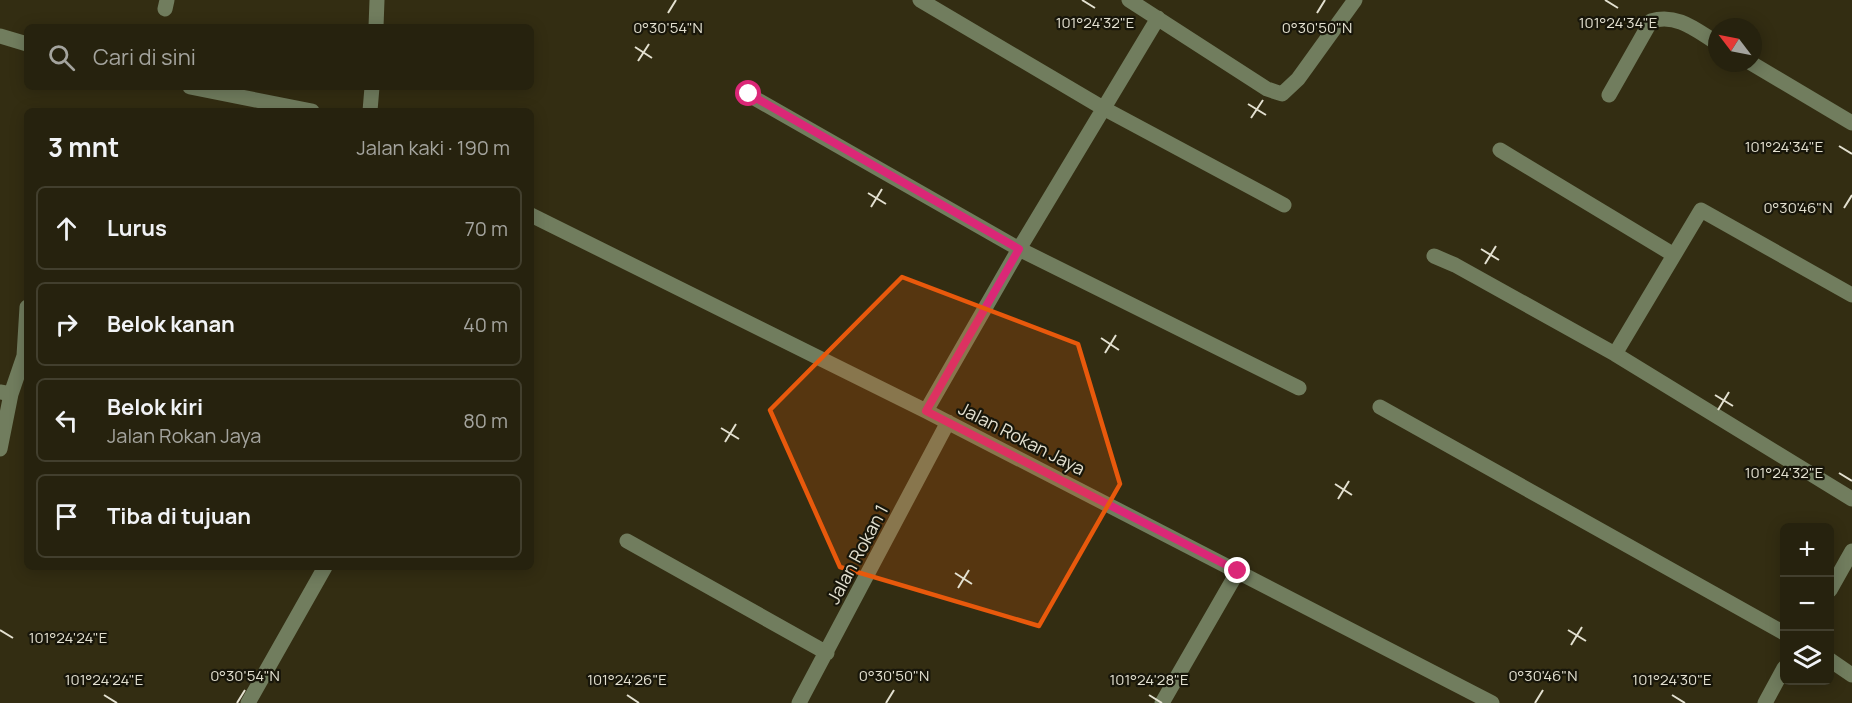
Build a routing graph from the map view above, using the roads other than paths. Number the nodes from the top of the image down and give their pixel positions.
1 (377, 0) edge
2 (920, 0) edge
3 (1130, 0) edge
4 (1355, 0) edge
5 (1158, 18) junction
6 (376, 24) edge
7 (0, 36) edge
8 (1708, 38) edge
9 (24, 43) edge
10 (1762, 70) edge
11 (205, 90) edge
12 (372, 90) edge
13 (749, 94) dead end
14 (1609, 95) dead end
15 (297, 108) edge
16 (370, 108) edge
17 (1103, 108) junction
18 (1852, 123) edge
19 (1500, 150) dead end
20 (1284, 205) dead end
21 (534, 216) edge
22 (1019, 249) junction
23 (1674, 255) junction
24 (1434, 256) dead end
25 (1852, 296) edge
26 (1615, 354) junction
27 (24, 356) edge
28 (1299, 388) dead end
29 (6, 393) edge
30 (1380, 407) dead end
31 (926, 411) junction
32 (948, 422) junction
33 (0, 449) edge
34 (1852, 499) edge
35 (627, 541) dead end
36 (1852, 551) edge
37 (323, 570) edge
38 (1238, 571) junction
39 (1834, 583) edge
40 (1781, 631) edge
41 (827, 653) junction
42 (1834, 663) edge
43 (1852, 675) edge
44 (1780, 677) edge
45 (1483, 701) edge
46 (248, 703) edge
47 (799, 703) edge
48 (1162, 703) edge
49 (1765, 703) edge

1 - 6 street
2 - 17 street
3 - 5 street
4 - 5 street
5 - 17 street
7 - 9 street
8 - 14 street
10 - 18 street
11 - 15 street
12 - 16 street
13 - 22 street
17 - 20 street
17 - 22 street
19 - 23 street
21 - 31 street, Jalan Rokan Jaya
22 - 28 street
22 - 31 street
23 - 25 street
23 - 26 street
24 - 26 street
26 - 34 street
27 - 29 street
29 - 33 street
30 - 40 street
31 - 32 street, Jalan Rokan Jaya
32 - 38 street, Jalan Rokan Jaya
32 - 41 street, Jalan Rokan 1
35 - 41 street
36 - 39 street
37 - 46 street
38 - 45 street, Jalan Rokan Jaya
38 - 48 street
41 - 47 street, Jalan Rokan 1
42 - 43 street
44 - 49 street

